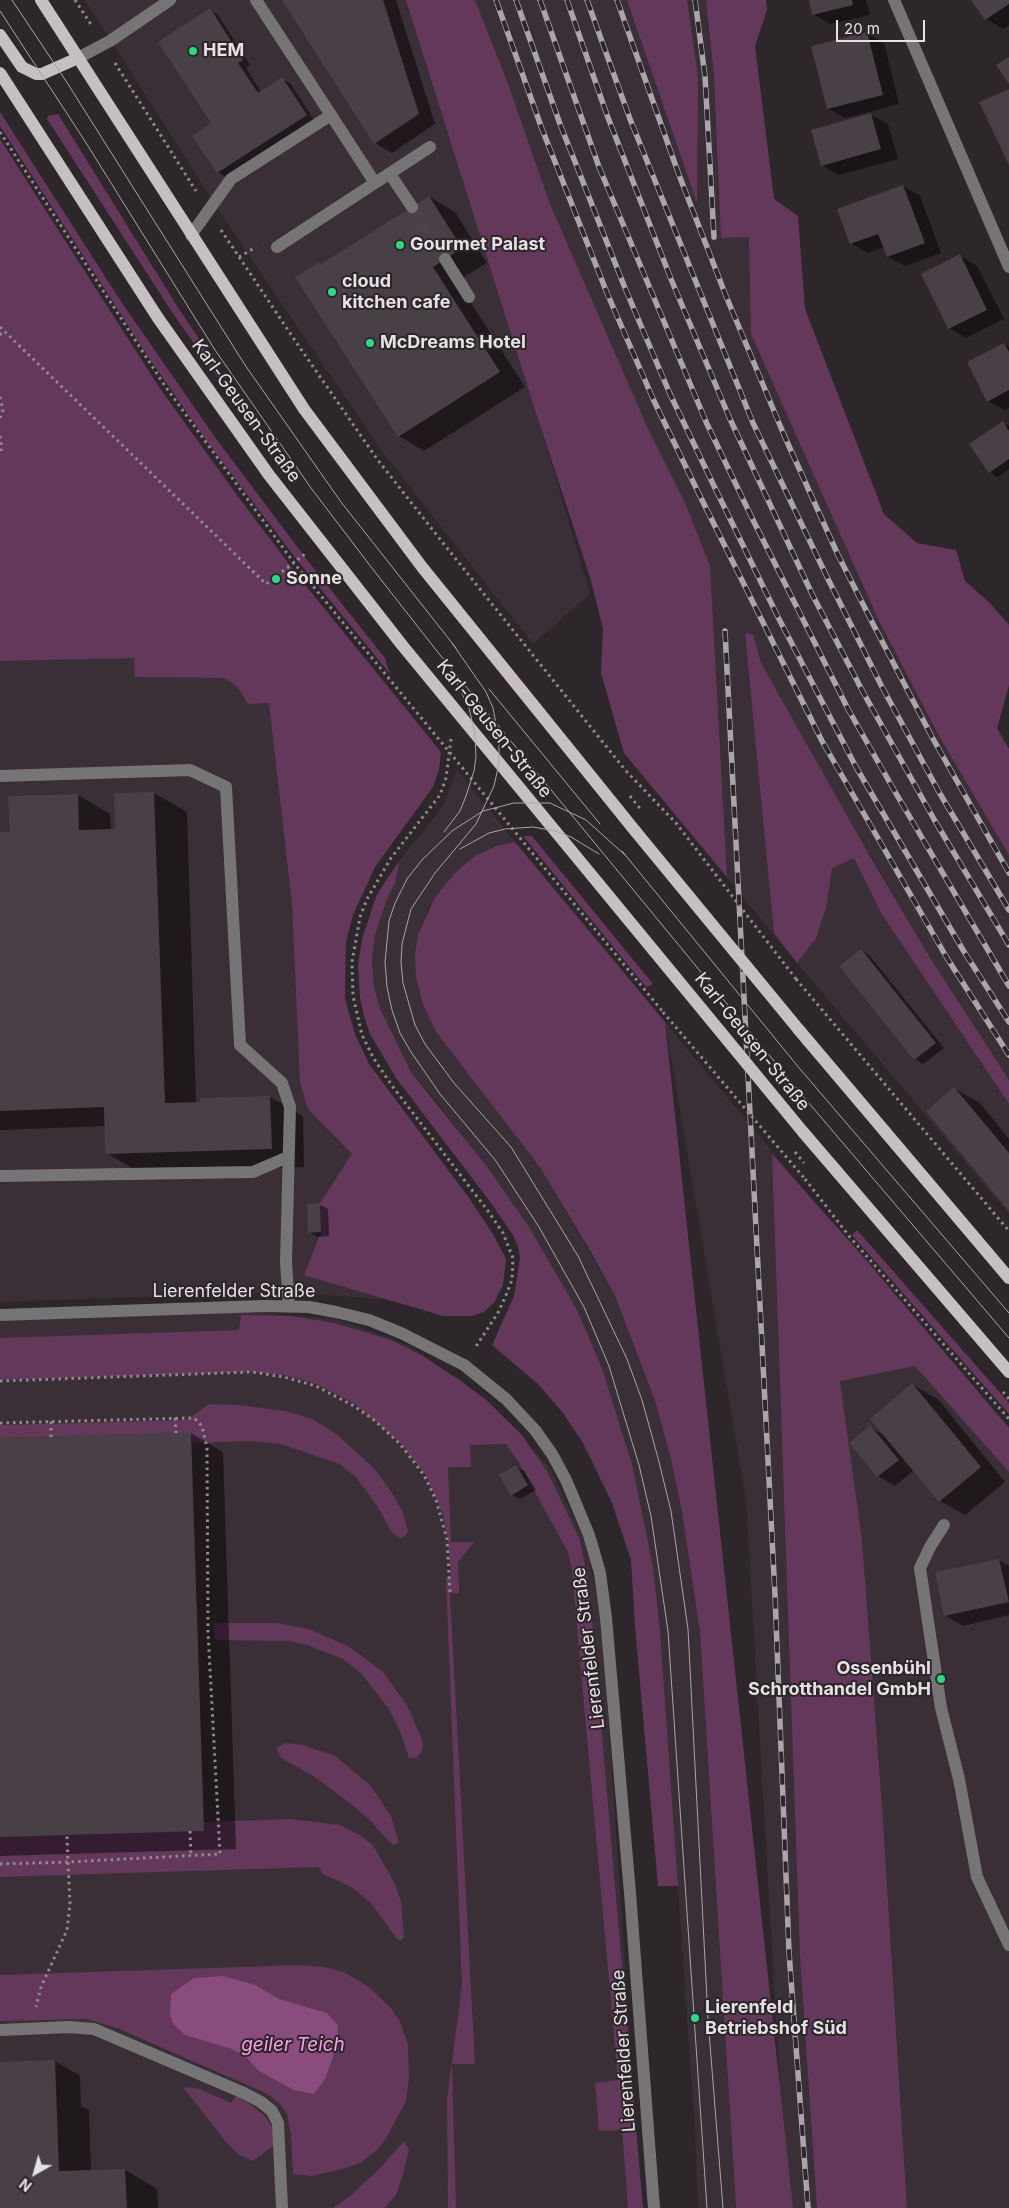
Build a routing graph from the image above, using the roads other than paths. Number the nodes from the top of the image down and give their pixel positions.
1 (41, 0) edge
2 (170, 0) edge
3 (256, 0) edge
4 (894, 0) edge
5 (0, 35) edge
6 (78, 58) junction
7 (0, 73) edge
8 (331, 115) junction
9 (430, 147) dead end
10 (390, 174) junction
11 (375, 183) junction
12 (412, 207) tunnel mouth
13 (191, 235) junction
14 (278, 247) dead end
15 (445, 259) tunnel mouth
16 (1009, 267) edge
17 (469, 296) dead end
18 (0, 776) edge
19 (288, 1157) junction
20 (0, 1176) edge
21 (1009, 1278) edge
22 (289, 1307) junction
23 (0, 1315) edge
24 (1009, 1372) edge
25 (944, 1526) dead end
26 (1009, 1945) edge
27 (0, 2030) edge
28 (282, 2208) edge
29 (654, 2208) edge

1 - 6 main road
2 - 6 street
3 - 8 street
4 - 16 street
5 - 6 main road
6 - 13 main road
7 - 24 main road, Karl-Geusen-Straße, bridge
8 - 11 street
8 - 13 street
9 - 10 street
10 - 11 street
10 - 12 street
11 - 14 street
13 - 21 main road, bridge
15 - 17 street
18 - 19 street
19 - 20 street
19 - 22 street
22 - 23 street, Lierenfelder Straße
22 - 29 street, Lierenfelder Straße
25 - 26 street
27 - 28 street

